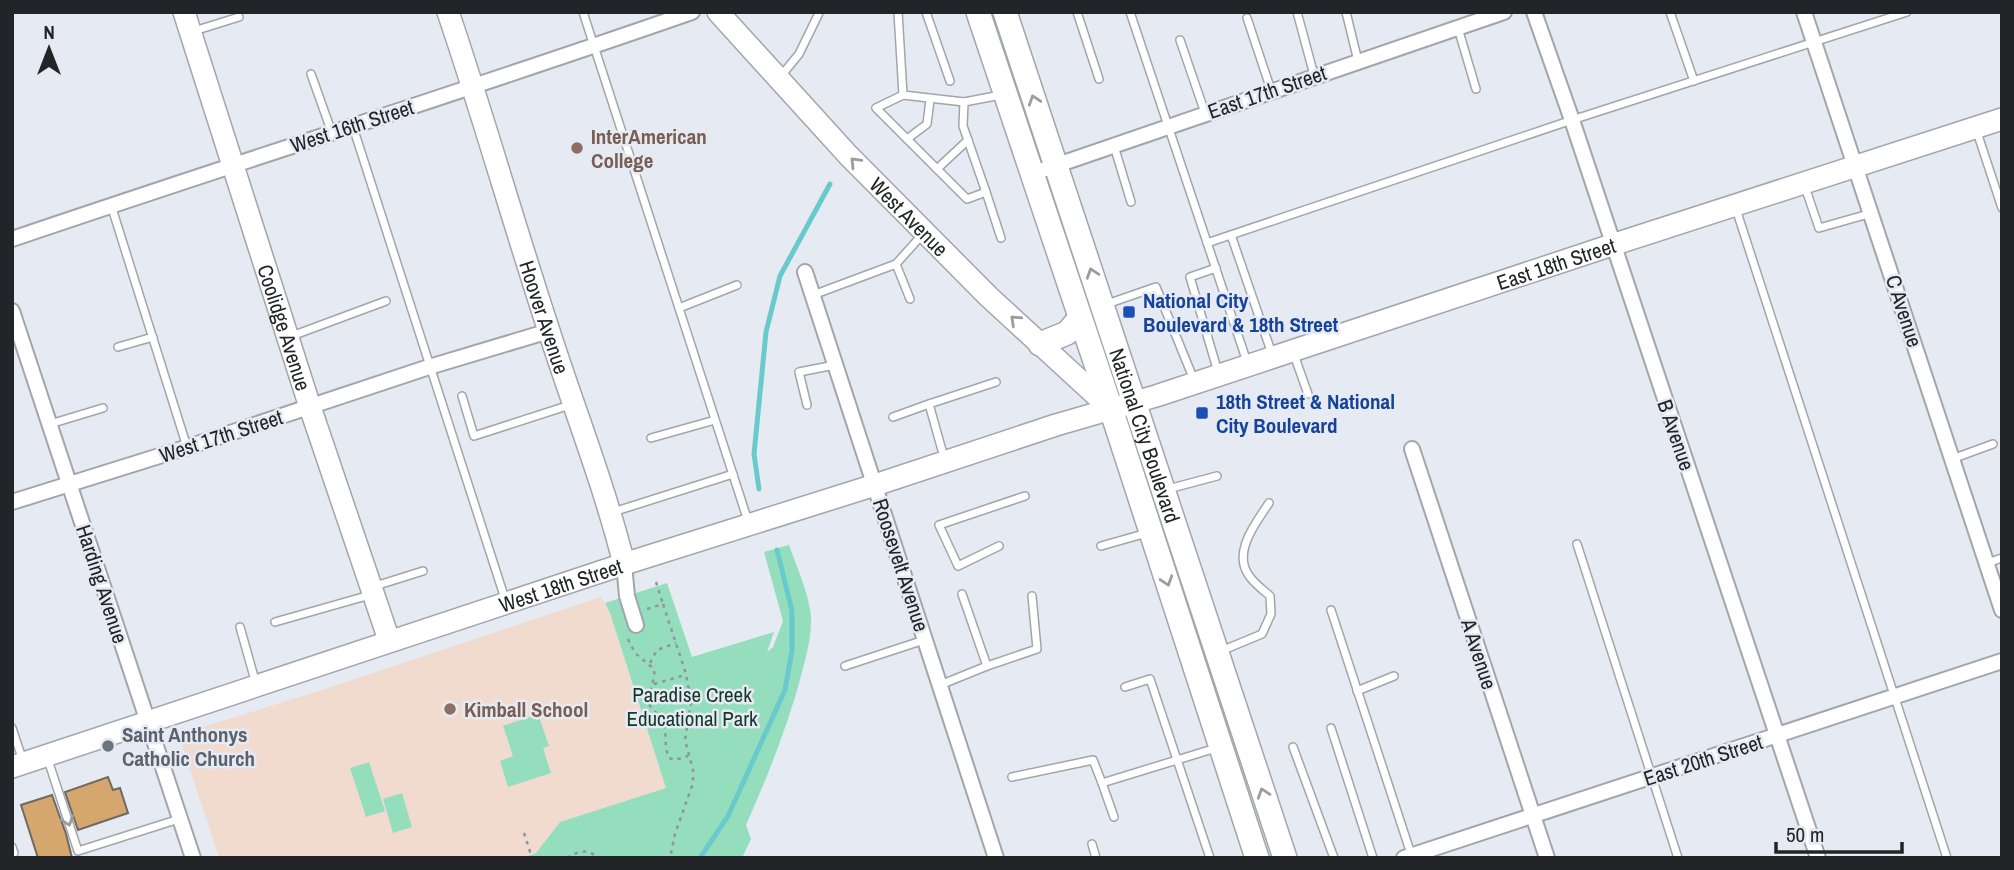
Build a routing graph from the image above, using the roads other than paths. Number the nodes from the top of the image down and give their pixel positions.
1 (448, 12) edge
2 (583, 12) edge
3 (692, 12) edge
4 (718, 12) edge
5 (898, 12) edge
6 (926, 12) edge
7 (978, 12) edge
8 (1005, 12) edge
9 (1077, 12) edge
10 (1130, 12) edge
11 (1297, 12) edge
12 (1346, 12) edge
13 (1504, 12) edge
14 (1534, 12) edge
15 (1670, 12) edge
16 (1804, 12) edge
17 (1907, 12) edge
18 (819, 13) edge
19 (239, 17) dead end
20 (1247, 18) dead end
21 (187, 22) edge
22 (1458, 28) junction
23 (1180, 40) dead end
24 (1814, 43) junction
25 (594, 47) junction
26 (1358, 61) junction
27 (311, 74) dead end
28 (1314, 75) junction
29 (779, 79) junction
30 (1099, 79) dead end
31 (1694, 81) junction
32 (950, 82) dead end
33 (473, 86) junction
34 (1476, 89) dead end
35 (1271, 90) junction
36 (1005, 94) junction
37 (903, 96) junction
38 (930, 100) junction
39 (964, 102) junction
40 (1205, 113) junction
41 (2002, 119) edge
42 (1572, 120) junction
43 (1168, 126) junction
44 (353, 127) junction
45 (1976, 128) junction
46 (332, 133) junction
47 (907, 139) junction
48 (968, 140) junction
49 (1114, 145) junction
50 (232, 164) junction
51 (1056, 165) junction
52 (1856, 166) junction
53 (937, 169) junction
54 (1031, 174) junction
55 (1804, 183) junction
56 (986, 192) junction
57 (1131, 202) dead end
58 (111, 205) junction
59 (1735, 205) junction
60 (2002, 208) edge
61 (1872, 213) junction
62 (925, 232) junction
63 (1230, 235) junction
64 (1001, 238) dead end
65 (12, 239) edge
66 (1207, 243) junction
67 (1612, 245) junction
68 (896, 264) junction
69 (1216, 268) junction
70 (805, 272) dead end
71 (737, 285) dead end
72 (813, 295) junction
73 (910, 299) dead end
74 (386, 301) dead end
75 (1103, 305) junction
76 (679, 308) junction
77 (12, 311) edge
78 (1080, 318) junction
79 (549, 331) junction
80 (153, 337) junction
81 (289, 338) junction
82 (1040, 344) junction
83 (118, 347) dead end
84 (1283, 354) junction
85 (835, 365) junction
86 (1248, 366) junction
87 (429, 367) junction
88 (1219, 376) junction
89 (996, 382) dead end
90 (1195, 383) junction
91 (1308, 394) dead end
92 (462, 396) dead end
93 (1136, 402) junction
94 (574, 404) junction
95 (929, 404) junction
96 (807, 405) dead end
97 (310, 407) junction
98 (103, 408) dead end
99 (1111, 409) junction
100 (893, 417) dead end
101 (715, 420) junction
102 (50, 424) junction
103 (651, 438) dead end
104 (1993, 444) dead end
105 (188, 447) junction
106 (1412, 449) dead end
107 (1952, 459) junction
108 (946, 461) junction
109 (733, 474) junction
110 (1217, 476) dead end
111 (70, 484) junction
112 (875, 485) junction
113 (1164, 491) junction
114 (1025, 496) dead end
115 (12, 502) edge
116 (1269, 503) dead end
117 (611, 513) junction
118 (749, 525) junction
119 (1151, 532) junction
120 (1577, 544) dead end
121 (999, 546) dead end
122 (1101, 546) dead end
123 (2002, 558) edge
124 (1986, 563) junction
125 (624, 564) junction
126 (424, 571) dead end
127 (372, 590) junction
128 (962, 594) dead end
129 (1032, 596) dead end
130 (506, 602) junction
131 (1331, 610) dead end
132 (2002, 610) edge
133 (275, 622) dead end
134 (631, 624) road end
135 (240, 627) dead end
136 (389, 640) junction
137 (925, 640) junction
138 (1217, 652) junction
139 (2002, 660) edge
140 (845, 666) dead end
141 (987, 666) junction
142 (1394, 676) dead end
143 (256, 684) junction
144 (940, 685) junction
145 (1125, 687) dead end
146 (1357, 691) junction
147 (1893, 696) junction
148 (146, 723) junction
149 (12, 728) edge
150 (1331, 728) dead end
151 (1777, 736) junction
152 (1220, 746) junction
153 (1293, 747) dead end
154 (47, 756) junction
155 (1177, 760) junction
156 (18, 766) edge
157 (1652, 776) junction
158 (1012, 777) dead end
159 (1102, 783) junction
160 (1533, 815) junction
161 (1114, 817) dead end
162 (179, 819) junction
163 (1092, 844) dead end
164 (1409, 857) edge
165 (193, 858) edge
166 (996, 858) edge
167 (1096, 858) edge
168 (1210, 858) edge
169 (1256, 858) edge
170 (1285, 858) edge
171 (1334, 858) edge
172 (1373, 858) edge
173 (1548, 858) edge
174 (1678, 858) edge
175 (1818, 858) edge
176 (1947, 858) edge

1 - 33 main road, Hoover Avenue
2 - 25 lane
3 - 25 street, West 16th Street
4 - 29 main road, West Avenue
5 - 37 lane
6 - 32 lane
7 - 36 main road, National City Boulevard
51 -> 8 main road, National City Boulevard
9 - 30 lane
10 - 43 lane
11 - 28 lane
12 - 26 lane
13 - 22 street, East 17th Street
14 - 42 street, B Avenue
15 - 31 lane
16 - 24 street, C Avenue
17 - 24 lane
18 - 29 lane
19 - 21 lane
20 - 35 lane
21 - 50 main road, Coolidge Avenue
22 - 26 street, East 17th Street
22 - 34 lane
23 - 40 lane
24 - 31 lane
24 - 52 street, C Avenue
25 - 33 street, West 16th Street
25 - 76 lane
26 - 28 street, East 17th Street
27 - 46 lane
28 - 35 street, East 17th Street
62 -> 29 main road, West Avenue
31 - 42 lane
33 - 44 street, West 16th Street
33 - 79 main road, Hoover Avenue
35 - 40 street, East 17th Street
36 - 39 lane
36 - 54 main road, National City Boulevard
37 - 38 lane
37 - 47 lane
38 - 39 lane
38 - 47 lane
39 - 48 lane
40 - 43 street, East 17th Street
41 - 45 main road, East 18th Street
42 - 63 lane
42 - 67 street, B Avenue
43 - 49 street, East 17th Street
43 - 66 lane
44 - 46 street, West 16th Street
44 - 87 lane
45 - 52 main road, East 18th Street
45 - 60 lane
46 - 50 street, West 16th Street
47 - 53 lane
48 - 53 lane
48 - 56 lane
49 - 51 street, East 17th Street
49 - 57 lane
50 - 58 street, West 16th Street
50 - 81 main road, Coolidge Avenue
51 - 54 street, East 17th Street
75 -> 51 main road, National City Boulevard
52 - 55 main road, East 18th Street
52 - 61 street, C Avenue
53 - 56 lane
54 - 78 main road, National City Boulevard
55 - 59 main road, East 18th Street
55 - 61 lane
56 - 64 lane
58 - 65 street, West 16th Street
58 - 80 lane
59 - 67 main road, East 18th Street
59 - 147 lane
61 - 107 street, C Avenue
62 - 68 lane
82 -> 62 main road, West Avenue
63 - 66 lane
63 - 84 lane
66 - 69 lane
67 - 84 main road, East 18th Street
67 - 151 street, B Avenue
68 - 72 lane
68 - 73 lane
69 - 86 lane
69 - 88 lane
70 - 72 street, Roosevelt Avenue
71 - 76 lane
72 - 85 street, Roosevelt Avenue
74 - 81 lane
75 - 90 lane
75 - 93 main road, National City Boulevard
76 - 101 lane
77 - 102 street, Harding Avenue
78 - 82 main road
78 - 99 main road, National City Boulevard
79 - 87 street, West 17th Street
79 - 94 main road, Hoover Avenue
80 - 83 lane
80 - 105 lane
81 - 97 main road, Coolidge Avenue
82 - 99 main road, West Avenue
84 - 86 main road, East 18th Street
84 - 91 lane
85 - 96 lane
85 - 112 street, Roosevelt Avenue
86 - 88 main road, East 18th Street
87 - 97 street, West 17th Street
87 - 130 lane
88 - 90 main road, East 18th Street
89 - 95 lane
90 - 93 main road, East 18th Street
92 - 94 lane
93 - 99 main road, East 18th Street
93 - 113 main road, National City Boulevard
94 - 117 main road, Hoover Avenue
95 - 100 lane
95 - 108 lane
97 - 105 street, West 17th Street
97 - 127 main road, Coolidge Avenue
98 - 102 lane
99 - 108 main road, West 18th Street
99 - 119 main road, National City Boulevard
101 - 103 lane
101 - 109 lane
102 - 111 street, Harding Avenue
104 - 107 lane
105 - 111 street, West 17th Street
106 - 160 street, A Avenue
107 - 124 street, C Avenue
108 - 112 main road, West 18th Street
109 - 117 lane
109 - 118 lane
110 - 113 lane
111 - 115 street, West 17th Street
111 - 148 street, Harding Avenue
112 - 118 main road, West 18th Street
112 - 137 street, Roosevelt Avenue
113 - 138 main road, National City Boulevard
114 - 121 lane
116 - 138 lane
117 - 125 main road, Hoover Avenue
118 - 125 main road, West 18th Street
119 - 122 lane
119 -> 152 main road, National City Boulevard
120 - 157 lane
123 - 124 lane
124 - 132 street, C Avenue
125 - 130 main road, West 18th Street
125 - 134 street, Hoover Avenue
126 - 127 lane
127 - 133 lane
127 - 136 main road, Coolidge Avenue
128 - 141 lane
129 - 141 lane
130 - 136 main road, West 18th Street
131 - 146 lane
135 - 143 lane
136 - 143 main road, West 18th Street
137 - 140 lane
137 - 144 street, Roosevelt Avenue
170 -> 138 main road, National City Boulevard
139 - 147 street, East 20th Street
141 - 144 lane
142 - 146 lane
143 - 148 main road, West 18th Street
144 - 166 street, Roosevelt Avenue
145 - 155 lane
146 - 164 lane
147 - 151 street, East 20th Street
147 - 176 lane
148 - 154 main road, West 18th Street
148 - 162 street, Harding Avenue
149 - 156 lane
150 - 172 lane
151 - 157 street, East 20th Street
151 - 175 street, B Avenue
152 - 155 lane
152 - 169 main road, National City Boulevard
153 - 171 lane
154 - 156 main road, West 18th Street
154 -> 162 lane
155 - 159 lane
155 - 168 lane
157 - 160 street, East 20th Street
157 - 174 lane
158 - 159 lane
159 - 161 lane
160 - 164 street, East 20th Street
160 - 173 street, A Avenue
162 - 165 street, Harding Avenue
163 - 167 lane

